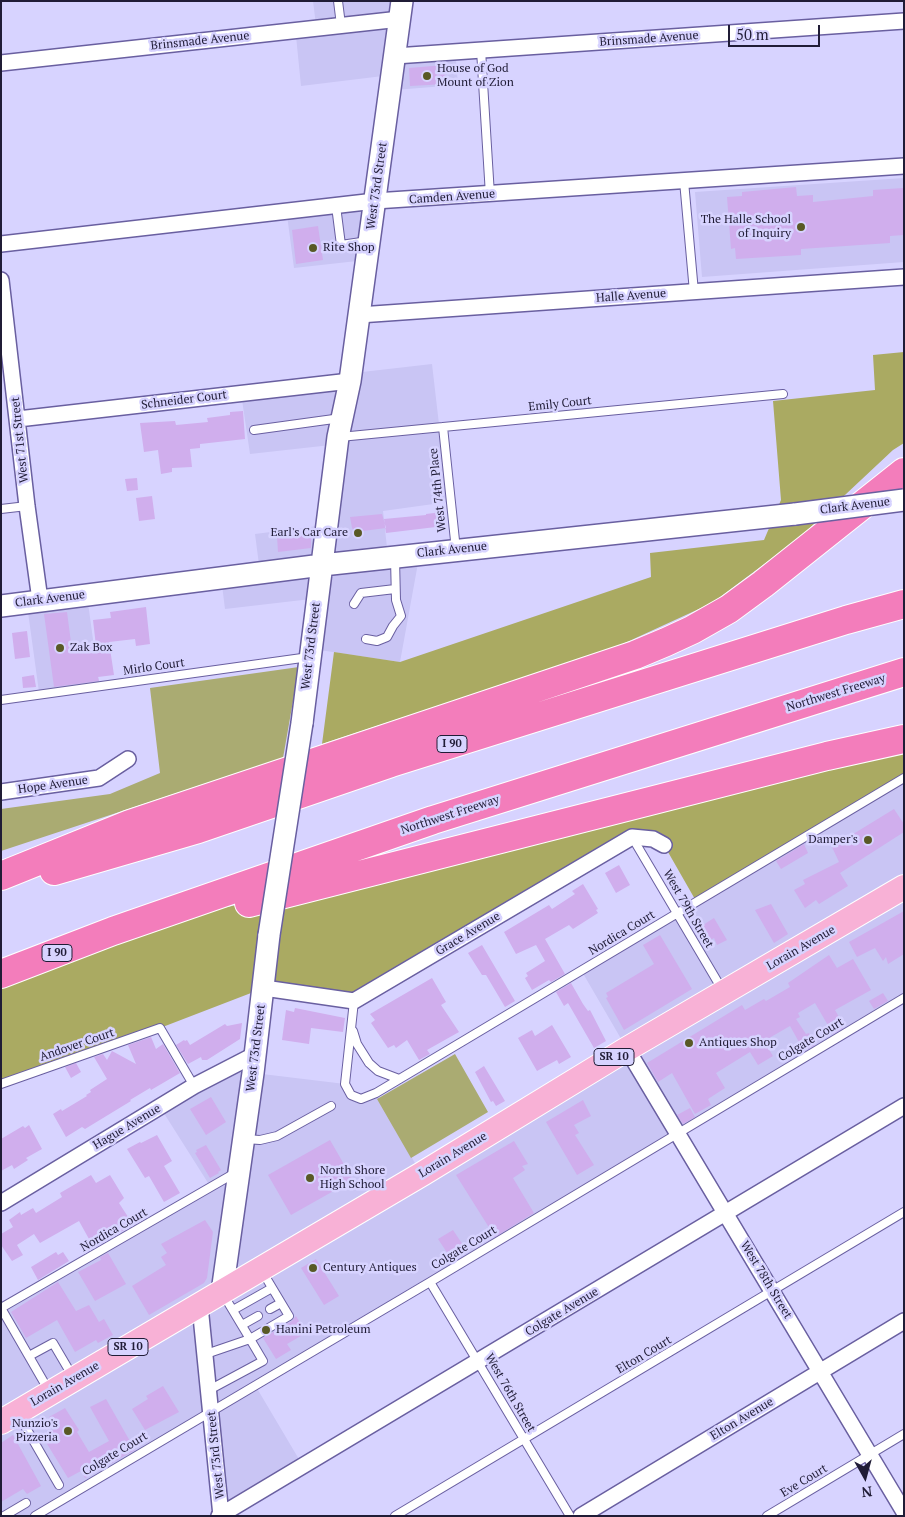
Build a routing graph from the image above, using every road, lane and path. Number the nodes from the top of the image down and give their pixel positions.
1 (338, 1) edge
2 (401, 10) edge
3 (904, 21) edge
4 (341, 25) junction
5 (481, 50) junction
6 (395, 56) junction
7 (1, 63) edge
8 (904, 166) edge
9 (684, 181) junction
10 (490, 194) junction
11 (375, 201) junction
12 (336, 206) junction
13 (370, 241) junction
14 (1, 244) edge
15 (904, 278) edge
16 (1, 280) edge
17 (694, 292) junction
18 (359, 315) junction
19 (350, 381) junction
20 (783, 394) dead end
21 (18, 419) junction
22 (442, 427) junction
23 (340, 428) junction
24 (254, 430) dead end
25 (904, 472) edge
26 (904, 500) edge
27 (27, 506) junction
28 (1, 509) edge
29 (456, 550) junction
30 (395, 557) junction
31 (322, 565) junction
32 (395, 589) junction
33 (40, 600) junction
34 (354, 604) dead end
35 (904, 604) edge
36 (1, 606) edge
37 (366, 639) dead end
38 (310, 657) junction
39 (904, 672) edge
40 (1, 700) edge
41 (904, 738) edge
42 (128, 759) dead end
43 (904, 778) edge
44 (1, 792) edge
45 (632, 837) junction
46 (664, 846) dead end
47 (1, 876) edge
48 (1, 887) edge
49 (904, 887) edge
50 (677, 913) junction
51 (113, 931) junction
52 (1, 974) edge
53 (264, 988) junction
54 (724, 993) junction
55 (904, 998) edge
56 (354, 1002) junction
57 (352, 1018) junction
58 (627, 1049) junction
59 (256, 1054) junction
60 (399, 1079) junction
61 (1, 1084) edge
62 (194, 1086) junction
63 (331, 1106) dead end
64 (904, 1106) edge
65 (677, 1134) junction
66 (243, 1139) junction
67 (238, 1171) junction
68 (1, 1203) edge
69 (904, 1212) edge
70 (725, 1214) junction
71 (266, 1278) junction
72 (430, 1282) junction
73 (773, 1292) junction
74 (228, 1301) junction
75 (281, 1303) junction
76 (200, 1306) junction
77 (1, 1308) edge
78 (270, 1310) dead end
79 (258, 1316) dead end
80 (904, 1321) edge
81 (242, 1325) junction
82 (250, 1339) junction
83 (206, 1354) junction
84 (28, 1356) junction
85 (479, 1362) junction
86 (820, 1372) junction
87 (74, 1379) junction
88 (209, 1390) junction
89 (50, 1393) junction
90 (211, 1410) junction
91 (9, 1417) edge
92 (904, 1434) edge
93 (524, 1440) junction
94 (870, 1454) junction
95 (59, 1485) dead end
96 (26, 1503) dead end
97 (904, 1512) edge
98 (220, 1515) edge
99 (4, 1516) edge
100 (35, 1516) edge
101 (395, 1516) edge
102 (570, 1516) edge
103 (581, 1516) edge
104 (767, 1516) edge

1 - 4 lane
2 - 4 street, Brinsmade Avenue
2 - 6 street, West 73rd Street
3 - 5 street, Brinsmade Avenue
4 - 7 street, Brinsmade Avenue
5 - 6 street, Brinsmade Avenue
5 - 10 lane
6 - 11 street, West 73rd Street
8 - 9 street, Camden Avenue
9 - 10 street, Camden Avenue
9 - 17 lane
10 - 11 street, Camden Avenue
11 - 12 street, Camden Avenue
11 - 13 street, West 73rd Street
12 - 13 lane
12 - 14 street, Camden Avenue
13 - 18 street, West 73rd Street
15 - 17 street, Halle Avenue
16 - 21 street, West 71st Street
17 - 18 street, Halle Avenue
18 - 19 street, West 73rd Street
19 - 21 street, Schneider Court
19 - 23 street, West 73rd Street
20 - 22 lane, Emily Court
21 - 27 street, West 71st Street
22 - 23 lane, Emily Court
22 - 29 lane, West 74th Place
23 - 24 lane, Emily Court
23 - 31 street, West 73rd Street
25 - 47 highway
26 - 29 street, Clark Avenue, bridge
27 - 28 lane
27 - 33 street, West 71st Street
29 - 30 street, Clark Avenue
30 - 31 street, Clark Avenue
30 - 32 lane
31 - 33 street, Clark Avenue
31 - 38 street, West 73rd Street
32 - 34 lane
32 - 37 lane
33 - 36 street, Clark Avenue
35 - 48 highway, I 90
38 - 40 lane, Mirlo Court
38 - 53 street, West 73rd Street, bridge
39 - 51 highway, Northwest Freeway / I 90
41 - 51 highway
42 - 44 street, Hope Avenue
43 - 50 lane, Nordica Court
45 - 46 street
45 - 50 lane, West 79th Street
45 - 56 street, Grace Avenue
49 - 54 main road, Lorain Avenue / SR 10
50 - 54 lane, West 79th Street
50 - 60 lane, Nordica Court
51 - 52 highway, Northwest Freeway / I 90
53 - 56 street
53 - 59 street, West 73rd Street
54 - 58 main road, Lorain Avenue / SR 10
55 - 65 lane, Colgate Court
56 - 57 lane
57 - 60 lane
57 - 60 lane, Nordica Court
58 - 65 street, West 78th Street
58 - 71 main road, Lorain Avenue / SR 10
59 - 62 street, Hague Avenue
59 - 66 street, West 73rd Street
61 - 62 lane, Andover Court
62 - 68 street, Hague Avenue
63 - 66 lane
64 - 70 street, Colgate Avenue
65 - 70 street, West 78th Street
65 - 72 lane, Colgate Court
66 - 67 street, West 73rd Street
67 - 74 street, West 73rd Street
67 - 77 lane, Nordica Court
69 - 73 lane, Elton Court
70 - 73 street, West 78th Street
70 - 85 street, Colgate Avenue
71 - 74 main road, Lorain Avenue / SR 10
71 - 75 lane
72 - 85 lane, West 76th Street
72 - 90 lane, Colgate Court
73 - 86 street, West 78th Street
73 - 93 lane, Elton Court
74 - 76 main road, Lorain Avenue / SR 10
74 - 81 lane
75 - 78 lane
75 - 82 lane
76 - 83 street, West 73rd Street
76 - 87 main road, Lorain Avenue / SR 10
77 - 84 lane
79 - 81 lane
80 - 86 street, Elton Avenue
81 - 82 lane
82 - 83 lane
82 - 88 lane
83 - 88 street, West 73rd Street
84 - 87 lane
84 - 89 lane
85 - 93 lane, West 76th Street
85 - 98 street, Colgate Avenue
86 - 94 street, West 78th Street
86 - 103 street, Elton Avenue
87 - 89 main road, Lorain Avenue / SR 10
88 - 90 street, West 73rd Street
89 - 91 main road, Lorain Avenue / SR 10
90 - 98 street, West 73rd Street
90 - 100 lane, Colgate Court
91 - 95 lane
92 - 94 lane, Eve Court
93 - 101 lane, Elton Court
93 - 102 lane, West 76th Street
94 - 97 street, West 78th Street
94 - 104 lane, Eve Court
96 - 99 lane

